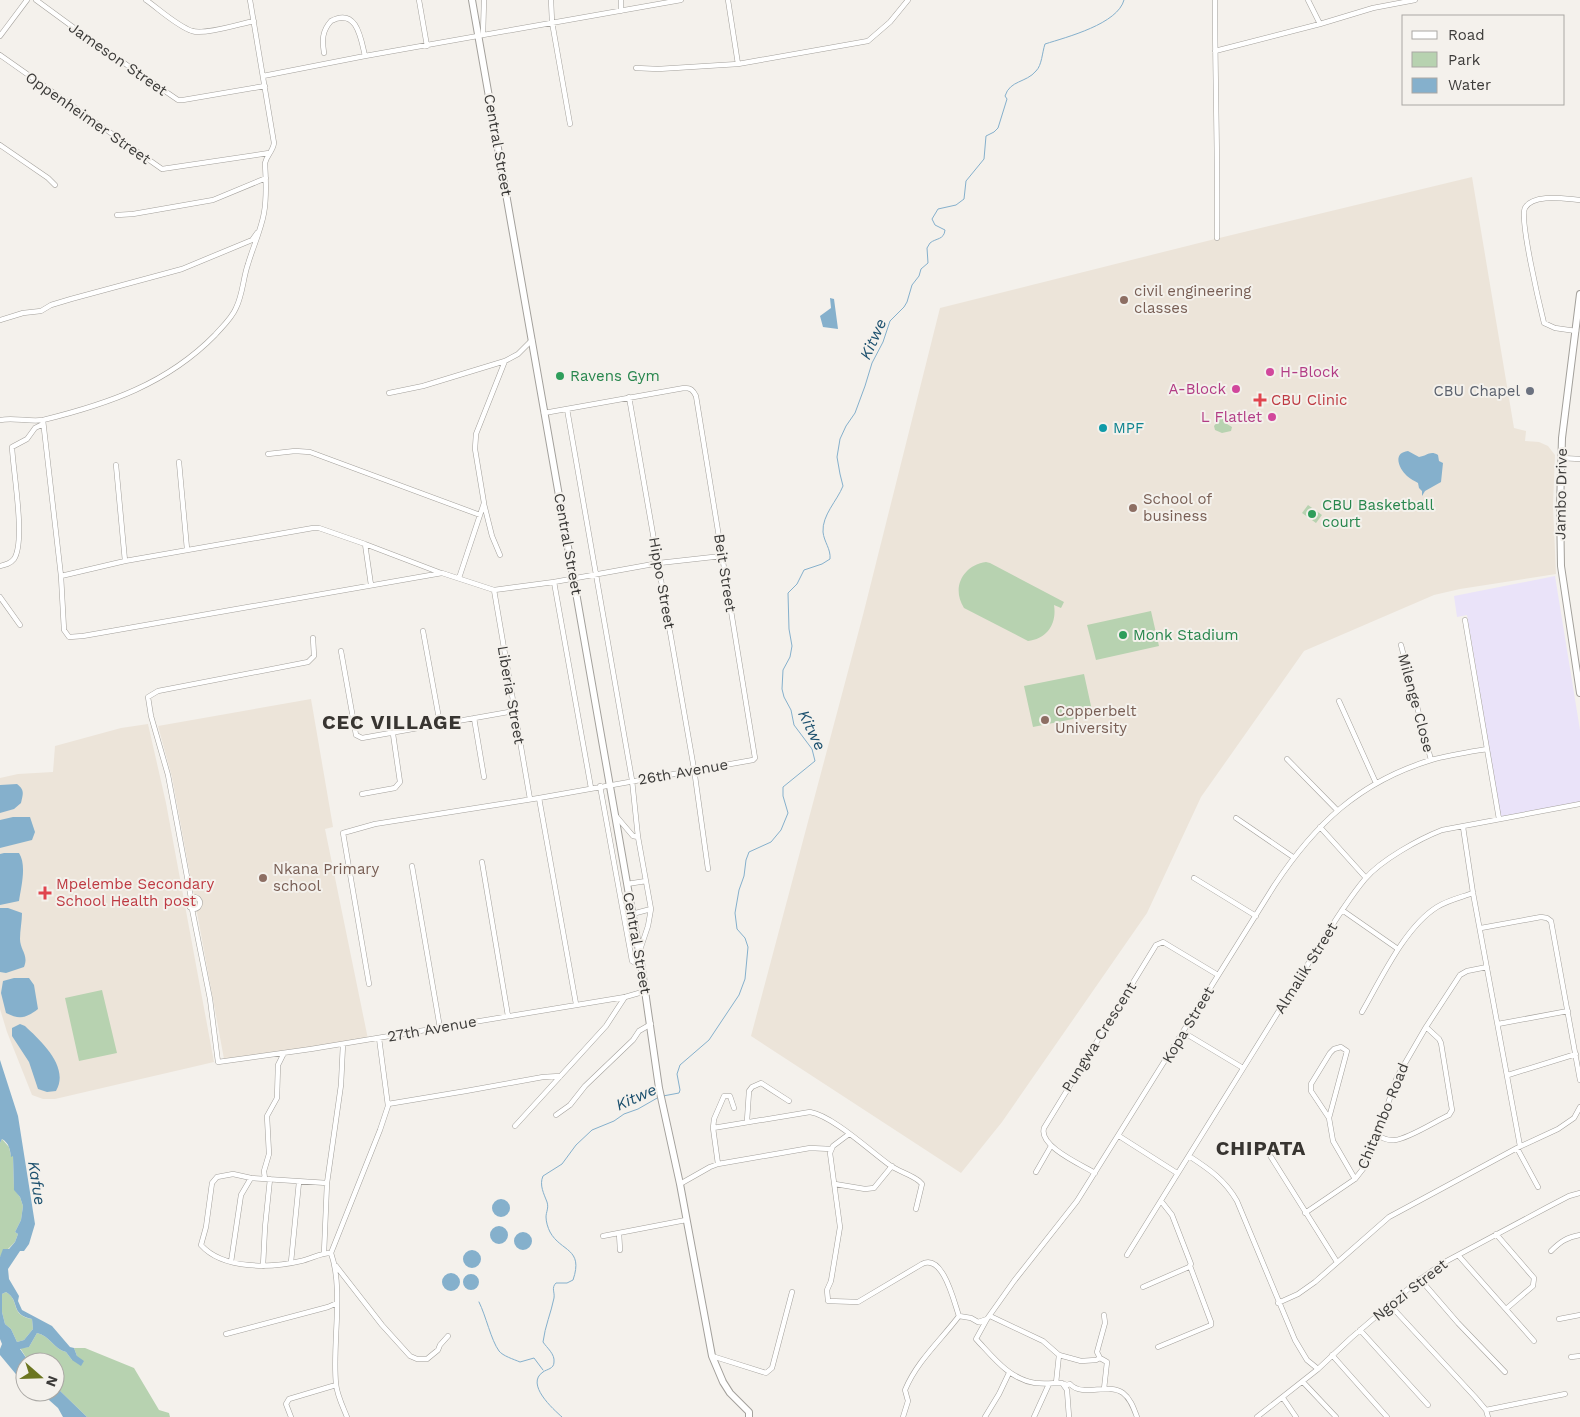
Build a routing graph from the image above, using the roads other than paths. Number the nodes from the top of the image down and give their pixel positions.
1 (27, 0) edge
2 (36, 0) edge
3 (146, 0) edge
4 (250, 0) edge
5 (420, 0) edge
6 (472, 0) edge
7 (484, 0) edge
8 (551, 0) edge
9 (621, 0) edge
10 (681, 0) edge
11 (728, 0) edge
12 (908, 0) edge
13 (1215, 0) edge
14 (1308, 0) edge
15 (1415, 0) edge
16 (621, 11) junction
17 (254, 21) junction
18 (552, 22) junction
19 (1320, 24) junction
20 (0, 36) edge
21 (481, 36) junction
22 (427, 46) junction
23 (1215, 51) junction
24 (324, 53) dead end
25 (0, 55) edge
26 (366, 56) junction
27 (738, 64) junction
28 (636, 68) dead end
29 (263, 76) junction
30 (265, 86) junction
31 (570, 124) dead end
32 (0, 145) edge
33 (270, 153) junction
34 (266, 178) junction
35 (55, 185) dead end
36 (1580, 200) edge
37 (117, 215) dead end
38 (260, 228) junction
39 (1217, 238) dead end
40 (1580, 294) edge
41 (1579, 313) edge
42 (0, 320) edge
43 (1576, 331) junction
44 (532, 340) junction
45 (505, 362) junction
46 (389, 393) dead end
47 (629, 398) junction
48 (567, 409) junction
49 (544, 413) junction
50 (0, 420) edge
51 (43, 422) junction
52 (268, 454) dead end
53 (1561, 458) junction
54 (1580, 459) edge
55 (179, 462) dead end
56 (116, 465) dead end
57 (484, 503) junction
58 (480, 515) junction
59 (365, 544) junction
60 (187, 549) junction
61 (500, 555) dead end
62 (722, 556) junction
63 (125, 561) junction
64 (659, 563) junction
65 (0, 566) edge
66 (442, 573) junction
67 (596, 574) junction
68 (61, 576) junction
69 (459, 578) junction
70 (574, 578) junction
71 (554, 582) junction
72 (371, 585) junction
73 (494, 590) junction
74 (0, 596) edge
75 (1465, 620) dead end
76 (20, 625) dead end
77 (423, 631) dead end
78 (312, 638) dead end
79 (1401, 645) dead end
80 (341, 651) dead end
81 (1580, 693) edge
82 (1339, 701) dead end
83 (514, 711) junction
84 (474, 718) junction
85 (440, 724) junction
86 (393, 734) junction
87 (1487, 749) junction
88 (755, 758) joint
89 (1287, 759) dead end
90 (1431, 760) junction
91 (694, 770) junction
92 (484, 777) dead end
93 (632, 780) junction
94 (1376, 783) junction
95 (610, 784) junction
96 (600, 786) junction
97 (591, 788) junction
98 (362, 794) dead end
99 (539, 798) junction
100 (530, 799) junction
101 (1580, 804) edge
102 (1337, 810) junction
103 (615, 816) junction
104 (1236, 818) dead end
105 (1500, 819) junction
106 (1320, 827) junction
107 (1463, 827) junction
108 (638, 837) junction
109 (1293, 858) junction
110 (482, 862) dead end
111 (412, 866) dead end
112 (708, 869) dead end
113 (1194, 878) dead end
114 (1366, 878) junction
115 (646, 881) junction
116 (627, 884) junction
117 (1473, 893) junction
118 (191, 898) junction
119 (192, 909) junction
120 (651, 909) junction
121 (1342, 910) junction
122 (632, 914) junction
123 (1256, 916) junction
124 (1481, 928) junction
125 (1398, 949) junction
126 (639, 952) junction
127 (642, 964) junction
128 (1487, 967) junction
129 (1218, 975) junction
130 (369, 984) dead end
131 (646, 991) junction
132 (625, 996) junction
133 (576, 1004) junction
134 (1568, 1011) junction
135 (1362, 1012) dead end
136 (508, 1016) junction
137 (650, 1024) junction
138 (1498, 1024) junction
139 (1426, 1027) junction
140 (440, 1028) junction
141 (1183, 1032) junction
142 (379, 1038) junction
143 (342, 1044) junction
144 (284, 1053) junction
145 (1576, 1054) junction
146 (1243, 1068) junction
147 (1508, 1075) junction
148 (560, 1076) junction
149 (1580, 1080) edge
150 (788, 1101) dead end
151 (388, 1104) junction
152 (1580, 1107) edge
153 (734, 1108) dead end
154 (556, 1115) dead end
155 (1329, 1118) junction
156 (747, 1121) junction
157 (516, 1126) dead end
158 (713, 1128) junction
159 (849, 1134) junction
160 (1377, 1135) junction
161 (1119, 1136) junction
162 (1051, 1146) junction
163 (1519, 1147) junction
164 (831, 1149) junction
165 (1189, 1156) junction
166 (1271, 1157) dead end
167 (718, 1164) junction
168 (892, 1166) junction
169 (1036, 1172) dead end
170 (1095, 1173) junction
171 (1177, 1173) junction
172 (251, 1178) junction
173 (268, 1179) junction
174 (1355, 1179) junction
175 (299, 1182) junction
176 (327, 1183) junction
177 (680, 1184) junction
178 (835, 1184) junction
179 (1538, 1187) dead end
180 (1580, 1193) edge
181 (1160, 1201) junction
182 (916, 1209) dead end
183 (1305, 1213) junction
184 (686, 1220) junction
185 (619, 1233) junction
186 (1496, 1234) junction
187 (603, 1236) dead end
188 (1580, 1236) edge
189 (620, 1250) dead end
190 (1551, 1251) dead end
191 (324, 1253) junction
192 (331, 1253) junction
193 (1127, 1255) dead end
194 (1458, 1255) junction
195 (232, 1262) junction
196 (291, 1262) junction
197 (1337, 1262) junction
198 (263, 1266) junction
199 (335, 1266) junction
200 (1190, 1266) junction
201 (1420, 1279) junction
202 (1143, 1287) dead end
203 (792, 1292) dead end
204 (337, 1303) junction
205 (1278, 1303) junction
206 (1389, 1304) junction
207 (1506, 1309) junction
208 (1104, 1315) dead end
209 (1580, 1315) edge
210 (959, 1316) junction
211 (988, 1317) junction
212 (1559, 1319) dead end
213 (1360, 1330) junction
214 (226, 1334) dead end
215 (448, 1336) dead end
216 (1534, 1341) dead end
217 (1158, 1347) dead end
218 (1059, 1355) junction
219 (1332, 1355) junction
220 (712, 1356) junction
221 (1580, 1356) edge
222 (1571, 1357) dead end
223 (1100, 1358) junction
224 (1318, 1370) junction
225 (1505, 1372) dead end
226 (1009, 1373) junction
227 (1303, 1382) junction
228 (1056, 1383) junction
229 (1062, 1383) junction
230 (1049, 1384) junction
231 (336, 1385) junction
232 (1104, 1389) junction
233 (1565, 1394) dead end
234 (1283, 1398) junction
235 (1428, 1405) dead end
236 (1486, 1410) junction
237 (291, 1417) edge
238 (347, 1417) edge
239 (749, 1417) edge
240 (903, 1417) edge
241 (986, 1417) edge
242 (1034, 1417) edge
243 (1069, 1417) edge
244 (1137, 1417) edge
245 (1257, 1417) edge
246 (1296, 1417) edge
247 (1336, 1417) edge
248 (1386, 1417) edge
249 (1488, 1417) edge

1 - 20 street
2 - 30 street, Jameson Street
3 - 17 street
4 - 17 street
5 - 22 street
6 - 21 street, Central Street
7 - 21 street
8 - 18 street
9 - 16 street
10 - 16 street
11 - 27 street
12 - 27 street
13 - 23 street
14 - 19 street
15 - 19 street
16 - 18 street
17 - 29 street
18 - 21 street
18 - 31 street
19 - 23 street
21 - 22 street
21 - 44 street, Central Street
22 - 26 street
23 - 39 street
24 - 26 street
25 - 33 street, Oppenheimer Street
26 - 29 street
27 - 28 street
29 - 30 street
30 - 33 street
32 - 35 street
33 - 34 street
34 - 37 street
34 - 38 street
36 - 43 street
38 - 42 street
38 - 51 street
40 - 41 street, Jambo Drive
41 - 43 street, Jambo Drive
43 - 53 street, Jambo Drive
44 - 45 street
44 - 49 street, Central Street
45 - 46 street
45 - 57 street
47 - 48 street
47 - 62 street, Beit Street
47 - 64 street, Hippo Street
48 - 49 street
48 - 67 street
49 - 70 street, Central Street
50 - 51 street
51 - 65 street
51 - 68 street
52 - 58 street
53 - 54 street
53 - 81 street, Jambo Drive
55 - 60 street
56 - 63 street
57 - 58 street
57 - 61 street
58 - 69 street
59 - 60 street
59 - 66 street
59 - 72 street
60 - 63 street
62 - 64 street
62 - 88 street, Beit Street
63 - 68 street
64 - 67 street
64 - 91 street, Hippo Street
66 - 69 street
66 - 72 street
67 - 70 street
67 - 93 street
68 - 72 street
69 - 73 street
70 - 71 street
70 - 95 street, Central Street
71 - 73 street
71 - 97 street
73 - 83 street, Liberia Street
74 - 76 street
75 - 87 street
77 - 85 street
78 - 118 street
79 - 90 street, Milenge Close
80 - 86 street
82 - 94 street
83 - 84 street
83 - 100 street, Liberia Street
84 - 85 street
84 - 92 street
85 - 86 street
86 - 98 street
87 - 90 street, Kopa Street
87 - 105 street
88 - 91 street, 26th Avenue
89 - 102 street
90 - 94 street, Kopa Street
91 - 93 street, 26th Avenue
91 - 112 street, Hippo Street
93 - 95 street, 26th Avenue
93 - 108 street
94 - 102 street, Kopa Street
95 - 96 street, 26th Avenue
95 - 103 street, Central Street
96 - 97 street, 26th Avenue
96 - 127 street
97 - 99 street, 26th Avenue
99 - 100 street, 26th Avenue
99 - 133 street
100 - 130 street, 26th Avenue
101 - 105 street, Almalik Street
102 - 106 street, Kopa Street
103 - 108 street
103 - 116 street, Central Street
104 - 109 street
105 - 107 street, Almalik Street
106 - 109 street, Kopa Street
106 - 114 street
107 - 114 street, Almalik Street
107 - 117 street
108 - 115 street
109 - 123 street, Kopa Street
110 - 136 street
111 - 140 street
113 - 123 street
114 - 121 street, Almalik Street
115 - 116 street
115 - 120 street
116 - 122 street, Central Street
117 - 124 street
117 - 125 street
118 - 119 street
118 - 119 street
119 - 144 street, 27th Avenue
120 - 122 street
120 - 126 street
121 - 125 street
121 - 146 street, Almalik Street
122 - 126 street, Central Street
123 - 129 street, Kopa Street
124 - 128 street
124 - 134 street
125 - 135 street
126 - 127 street, Central Street
127 - 131 street, Central Street
128 - 138 street
128 - 139 street, Chitambo Road
129 - 141 street, Kopa Street
129 - 162 street, Pungwa Crescent
131 - 132 street, 27th Avenue
131 - 137 street, Central Street
132 - 133 street, 27th Avenue
132 - 148 street
133 - 136 street, 27th Avenue
134 - 138 street
134 - 145 street
136 - 140 street, 27th Avenue
137 - 154 street
137 - 177 street, Central Street
138 - 147 street
139 - 160 street, Chitambo Road
139 - 160 street
140 - 142 street, 27th Avenue
141 - 146 street
141 - 161 street, Kopa Street
142 - 143 street, 27th Avenue
142 - 151 street
143 - 144 street, 27th Avenue
143 - 176 street
144 - 173 street
145 - 147 street
145 - 149 street
146 - 165 street, Almalik Street
147 - 163 street
148 - 151 street
148 - 157 street
150 - 156 street
151 - 192 street
152 - 163 street
153 - 158 street
155 - 155 street
155 - 174 street
156 - 158 street
156 - 159 street
158 - 167 street
159 - 164 street
159 - 168 street
160 - 174 street, Chitambo Road
161 - 170 street, Kopa Street
161 - 171 street
162 - 169 street
162 - 170 street
163 - 179 street
163 - 197 street
164 - 167 street
164 - 178 street
165 - 171 street, Almalik Street
165 - 205 street
166 - 183 street
167 - 177 street
168 - 178 street
168 - 182 street
170 - 211 street, Kopa Street
171 - 181 street, Almalik Street
172 - 173 street
172 - 195 street
172 - 195 street
173 - 175 street
173 - 198 street
174 - 183 street, Chitambo Road
175 - 176 street
175 - 196 street
176 - 191 street
177 - 184 street, Central Street
178 - 210 street
180 - 186 street, Ngozi Street
181 - 193 street, Almalik Street
181 - 200 street
183 - 197 street
184 - 185 street
184 - 220 street, Central Street
185 - 187 street
185 - 189 street
186 - 194 street, Ngozi Street
186 - 207 street
188 - 190 street
191 - 192 street
191 - 196 street
192 - 199 street
194 - 201 street, Ngozi Street
194 - 207 street
195 - 198 street
196 - 198 street
197 - 205 street
199 - 204 street
199 - 215 street
200 - 202 street
200 - 217 street
201 - 206 street, Ngozi Street
201 - 225 street
203 - 220 street
204 - 214 street
204 - 231 street
205 - 224 street
206 - 213 street, Ngozi Street
206 - 236 street
207 - 216 street
208 - 223 street
209 - 212 street
210 - 211 street
210 - 240 street
211 - 218 street
211 - 226 street, Kopa Street
213 - 219 street, Ngozi Street
213 - 235 street
218 - 223 street
218 - 228 street
219 - 224 street, Ngozi Street
219 - 248 street
220 - 239 street, Central Street
221 - 222 street
223 - 232 street
224 - 227 street, Ngozi Street
226 - 230 street
226 - 241 street
227 - 234 street, Ngozi Street
227 - 247 street
228 - 229 street
228 - 230 street
229 - 232 street
229 - 243 street
230 - 242 street
231 - 237 street
231 - 238 street
232 - 244 street
233 - 236 street
234 - 245 street, Ngozi Street
234 - 246 street
236 - 249 street

